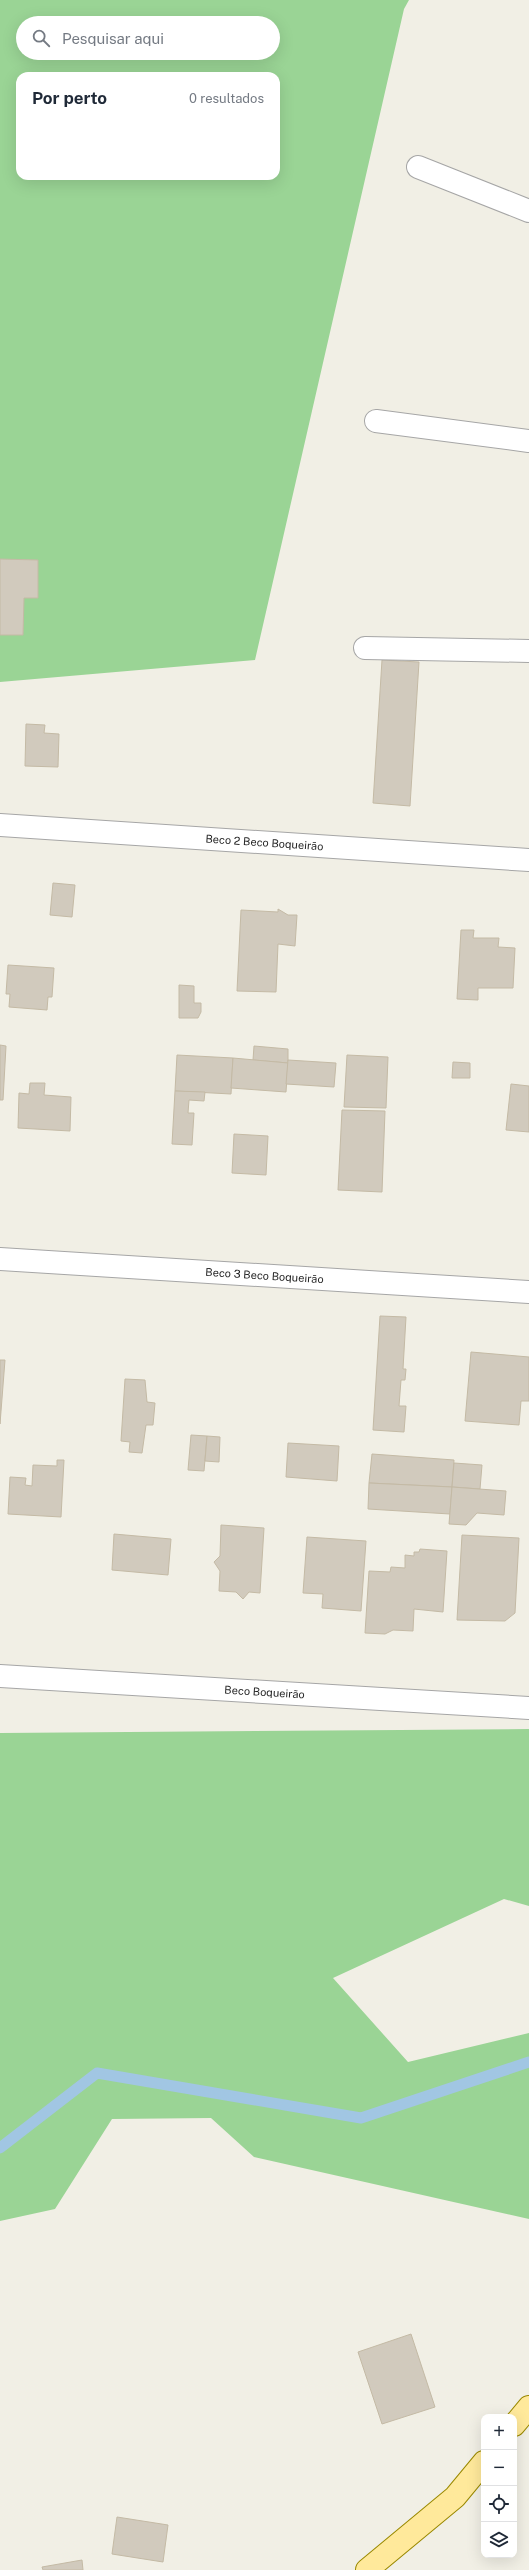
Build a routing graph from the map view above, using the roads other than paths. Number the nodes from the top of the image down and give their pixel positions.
1 (418, 167) dead end
2 (529, 211) edge
3 (376, 422) dead end
4 (529, 442) edge
5 (365, 648) dead end
6 (529, 651) edge
7 (0, 825) edge
8 (529, 860) edge
9 (0, 1259) edge
10 (529, 1292) edge
11 (0, 1676) edge
12 (529, 1708) edge
13 (529, 2407) edge
14 (517, 2421) edge
15 (481, 2466) edge
16 (367, 2570) edge

1 - 2 street
3 - 4 street
5 - 6 street
7 - 8 street, Beco 2 Beco Boqueirão
9 - 10 street, Beco 3 Beco Boqueirão
11 - 12 street, Beco Boqueirão
13 - 14 main road
15 - 16 main road

